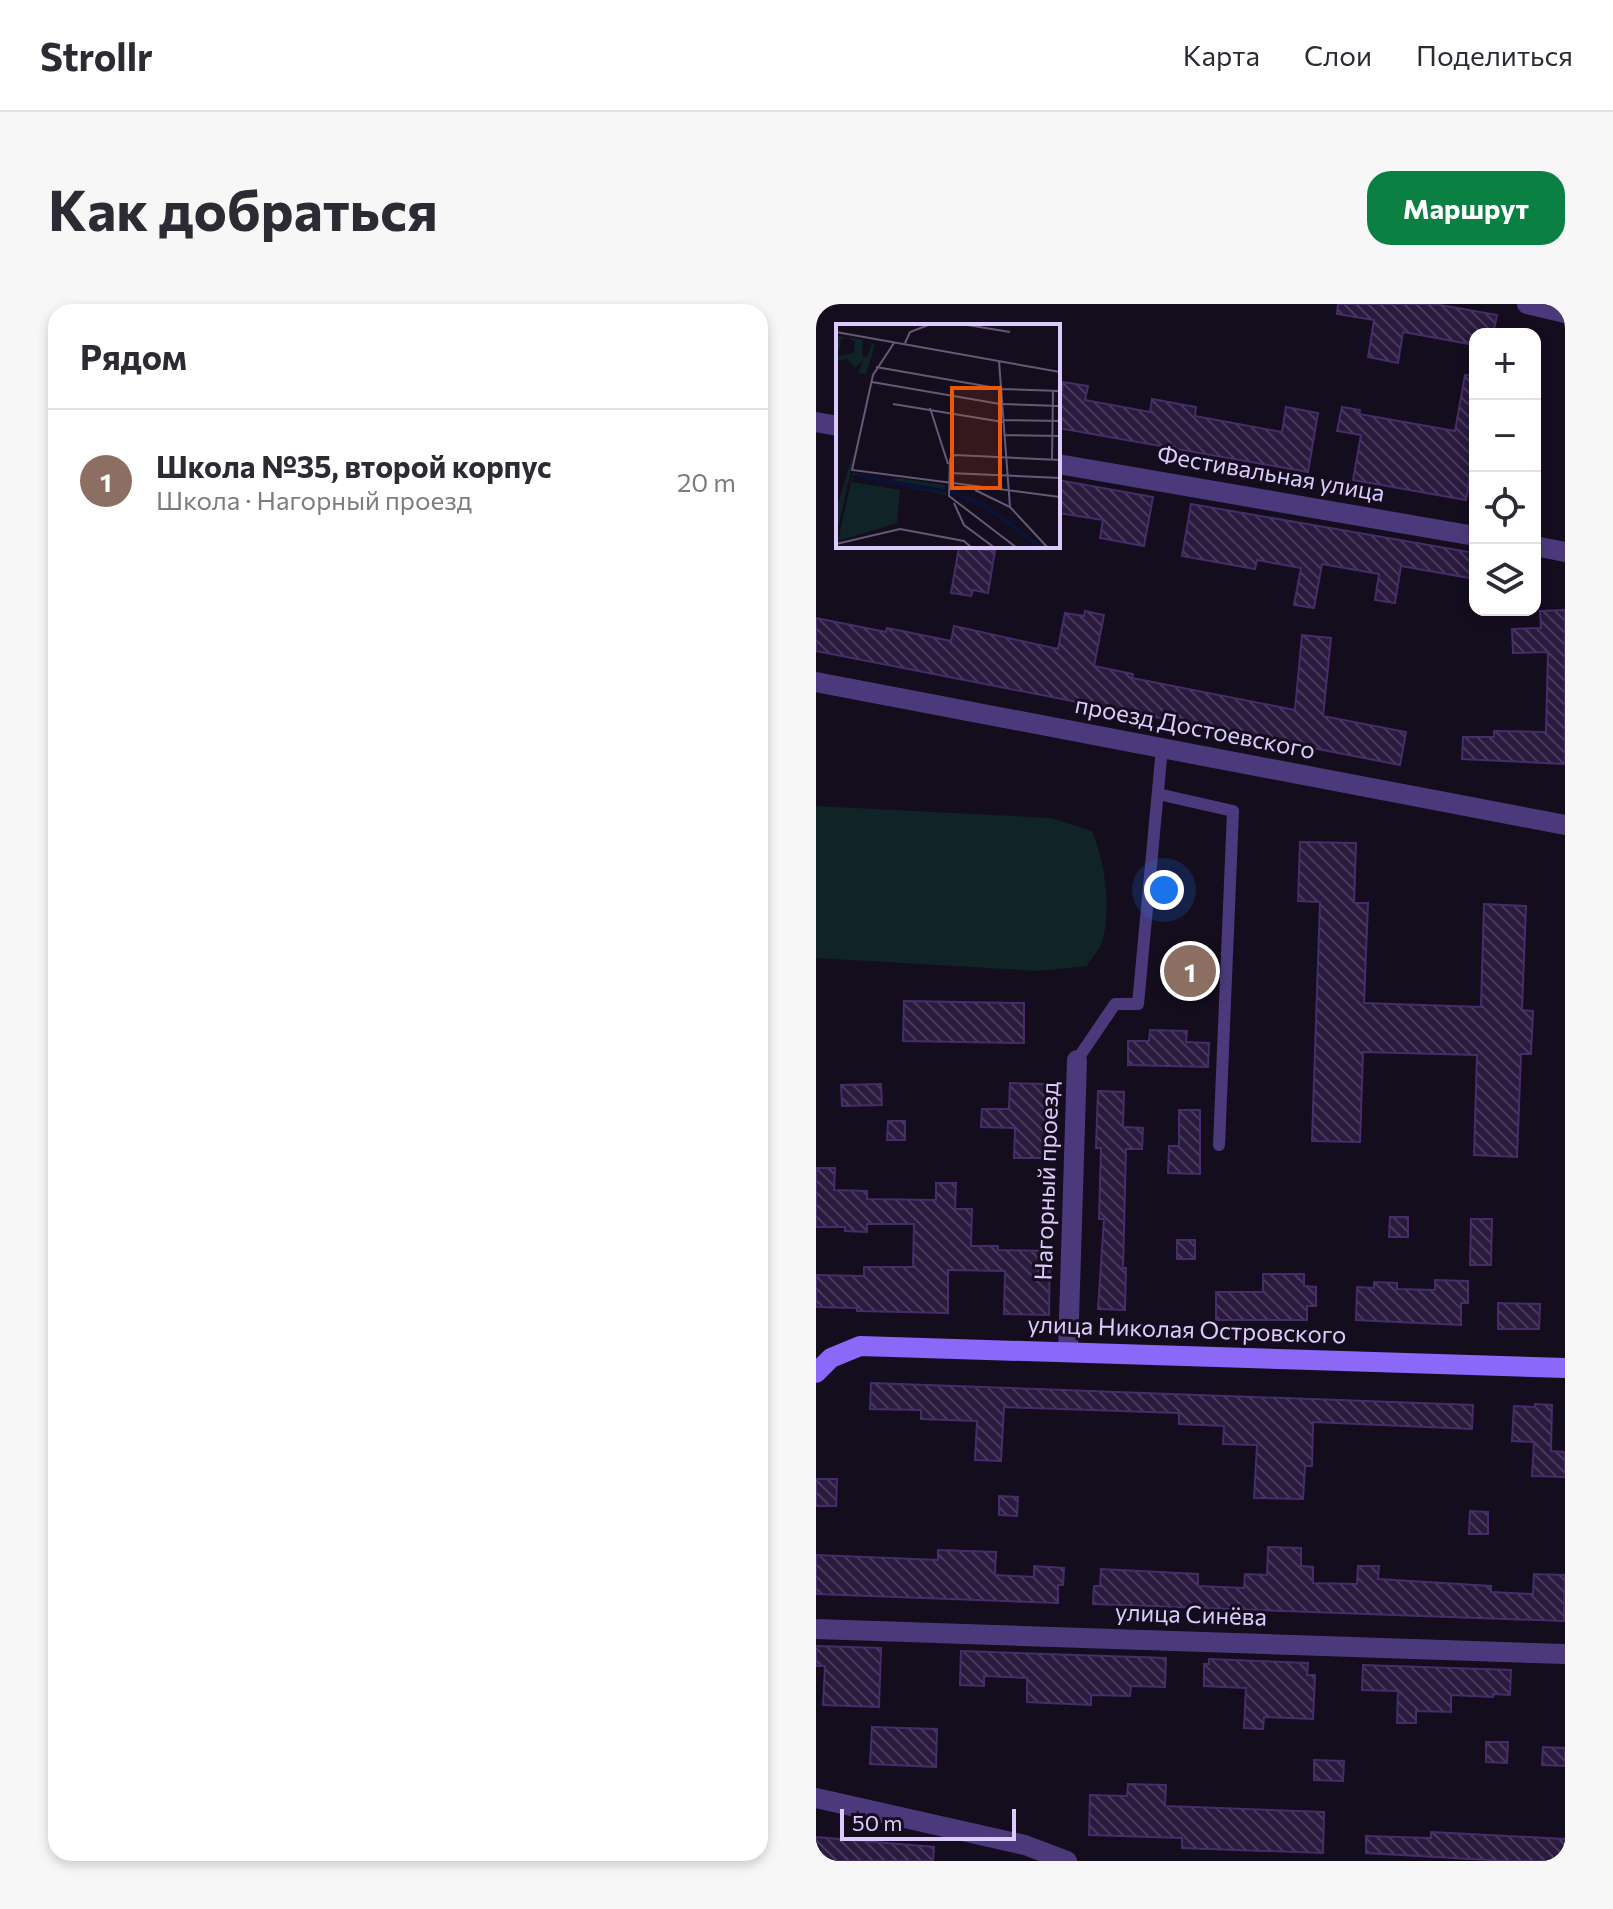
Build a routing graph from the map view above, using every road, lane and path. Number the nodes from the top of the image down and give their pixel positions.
1 (1527, 304) edge
2 (1565, 313) edge
3 (816, 422) edge
4 (836, 426) edge
5 (1060, 464) edge
6 (1469, 535) edge
7 (1541, 547) edge
8 (1565, 552) edge
9 (816, 682) edge
10 (1162, 748) junction
11 (1158, 794) junction
12 (1565, 825) edge
13 (1077, 1060) joint
14 (1219, 1145) dead end
15 (1068, 1351) junction
16 (824, 1358) edge
17 (1565, 1368) edge
18 (816, 1373) edge
19 (816, 1629) edge
20 (1565, 1654) edge
21 (816, 1798) edge
22 (1067, 1861) edge

1 - 2 street
3 - 4 street
5 - 6 street, Фестивальная улица
7 - 8 street
9 - 10 street, проезд Достоевского
10 - 11 lane
10 - 12 street, проезд Достоевского
11 - 13 lane
11 - 14 lane
13 - 15 street, Нагорный проезд
15 - 16 street, улица Николая Островского
15 - 17 street, улица Николая Островского
16 - 18 street, улица Николая Островского
19 - 20 street, улица Синёва
21 - 22 street

